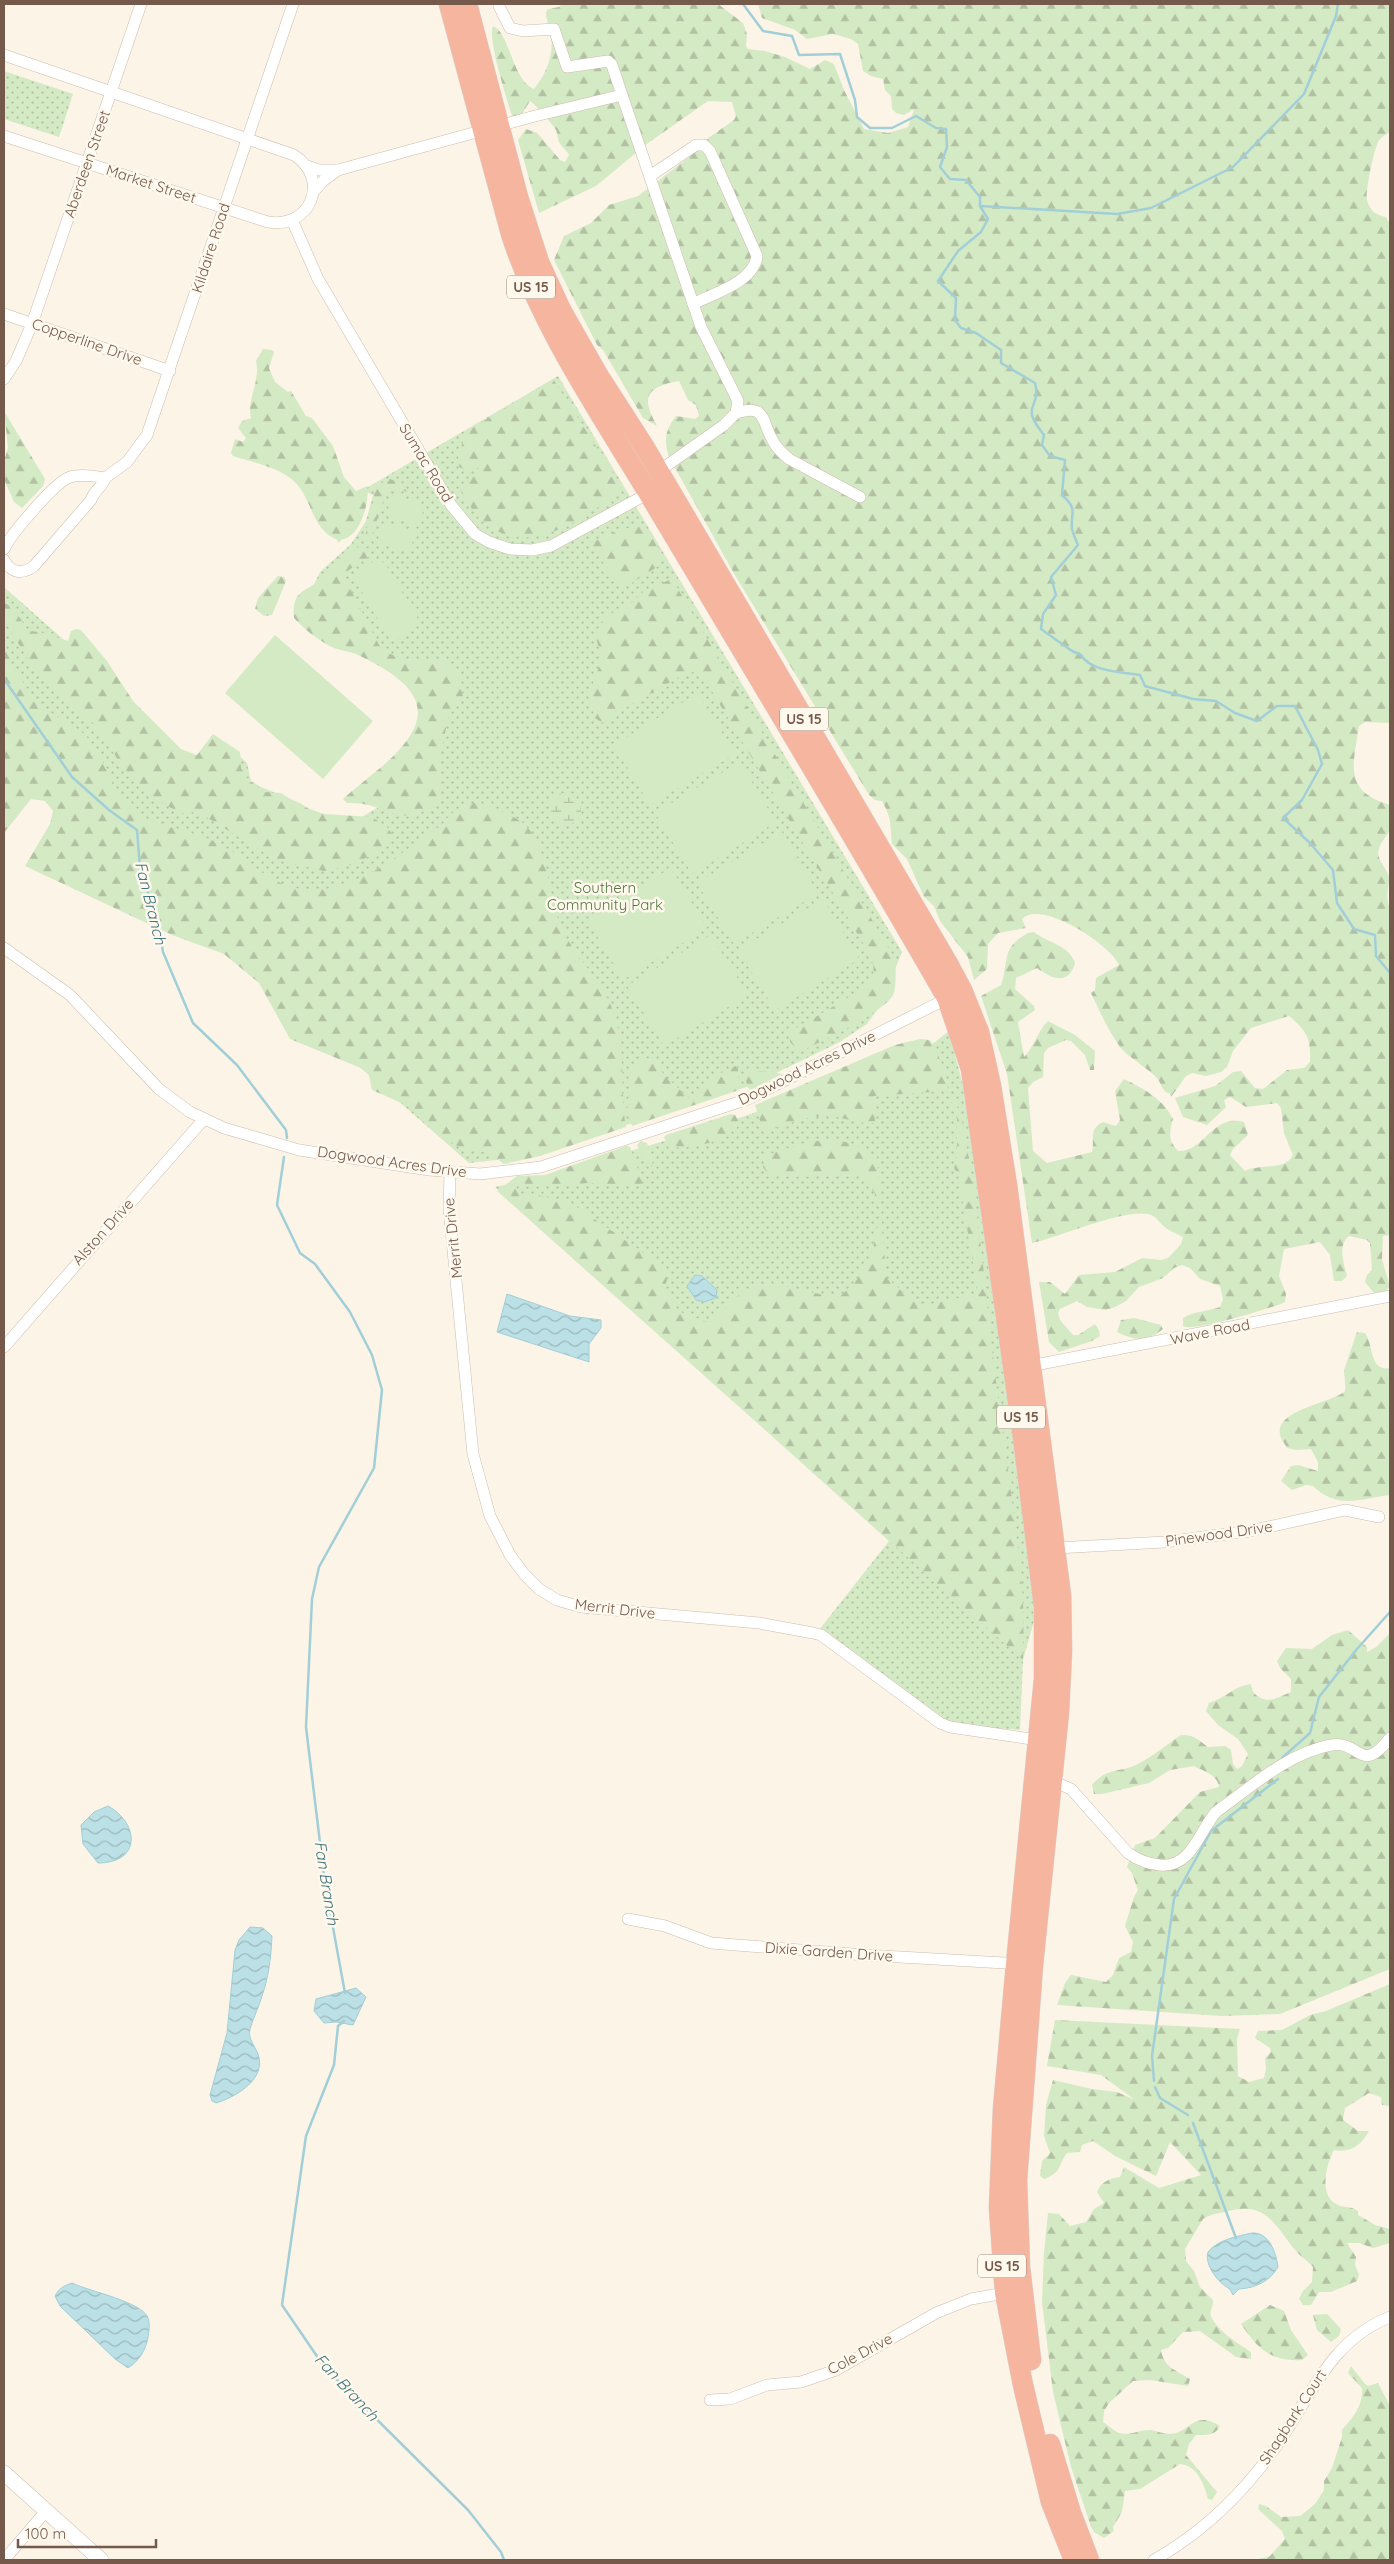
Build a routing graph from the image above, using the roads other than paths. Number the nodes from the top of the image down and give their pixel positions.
1 (141, 4) edge
2 (293, 4) edge
3 (449, 4) edge
4 (467, 4) edge
5 (499, 6) dead end
6 (4, 55) edge
7 (112, 92) junction
8 (622, 95) junction
9 (492, 128) junction
10 (4, 136) edge
11 (248, 137) junction
12 (87, 163) junction
13 (307, 166) junction
14 (338, 170) junction
15 (650, 176) junction
16 (313, 192) junction
17 (224, 208) junction
18 (292, 220) junction
19 (693, 304) junction
20 (4, 314) edge
21 (32, 324) junction
22 (170, 370) junction
23 (4, 379) edge
24 (736, 413) junction
25 (658, 471) junction
26 (105, 478) junction
27 (649, 493) junction
28 (860, 496) dead end
29 (4, 548) edge
30 (4, 560) edge
31 (4, 948) edge
32 (954, 994) junction
33 (204, 1119) junction
34 (450, 1172) junction
35 (1390, 1296) edge
36 (4, 1347) edge
37 (1030, 1366) junction
38 (1379, 1517) dead end
39 (1056, 1548) junction
40 (1390, 1738) edge
41 (1038, 1740) junction
42 (1052, 1782) junction
43 (628, 1919) dead end
44 (1024, 1964) junction
45 (1005, 2293) junction
46 (1390, 2317) edge
47 (710, 2400) dead end
48 (4, 2473) edge
49 (46, 2511) junction
50 (4, 2560) edge
51 (101, 2560) edge
52 (1074, 2560) edge
53 (1089, 2560) edge
54 (1154, 2560) edge

1 - 7 street, Aberdeen Street
2 - 11 street, Kildaire Road
3 - 9 highway, US 15
4 - 9 highway, US 15
5 - 8 street
6 - 7 street
7 - 11 street
7 - 12 street, Aberdeen Street
8 - 9 street
8 - 15 street
9 - 14 street
9 - 25 highway, US 15
9 - 27 highway, US 15
10 - 12 street, Market Street
11 - 13 street
11 - 17 street, Kildaire Road
12 - 17 street, Market Street
12 - 21 street, Aberdeen Street
13 - 14 street
13 - 16 street
14 - 16 street
15 - 19 street
15 - 19 street
16 - 18 street
17 - 18 street, Market Street
17 - 22 street, Kildaire Road
18 - 27 street, Sumac Road
19 - 24 street
20 - 21 street, Copperline Drive
21 - 22 street, Copperline Drive
21 - 23 street, Aberdeen Street
22 - 26 street, Kildaire Road
24 - 25 street
24 - 28 street
25 - 32 highway, US 15
26 - 29 street
26 - 30 street, Kildaire Road
27 - 32 highway, US 15
31 - 33 street, Dogwood Acres Drive
32 - 34 street, Dogwood Acres Drive
32 - 37 highway, US 15
32 - 41 highway, US 15
33 - 34 street, Dogwood Acres Drive
33 - 36 street, Alston Drive
34 - 41 street, Merrit Drive
35 - 37 street, Wave Road
37 - 39 highway, US 15
38 - 39 street, Pinewood Drive
39 - 42 highway, US 15
40 - 42 street
41 - 44 highway, US 15
42 - 44 highway, US 15
43 - 44 street, Dixie Garden Drive
44 - 45 highway, US 15
44 - 53 highway, US 15
45 - 47 street, Cole Drive
45 - 52 highway, US 15
46 - 54 street, Shagbark Court
48 - 49 main road
49 - 50 street
49 - 51 main road

